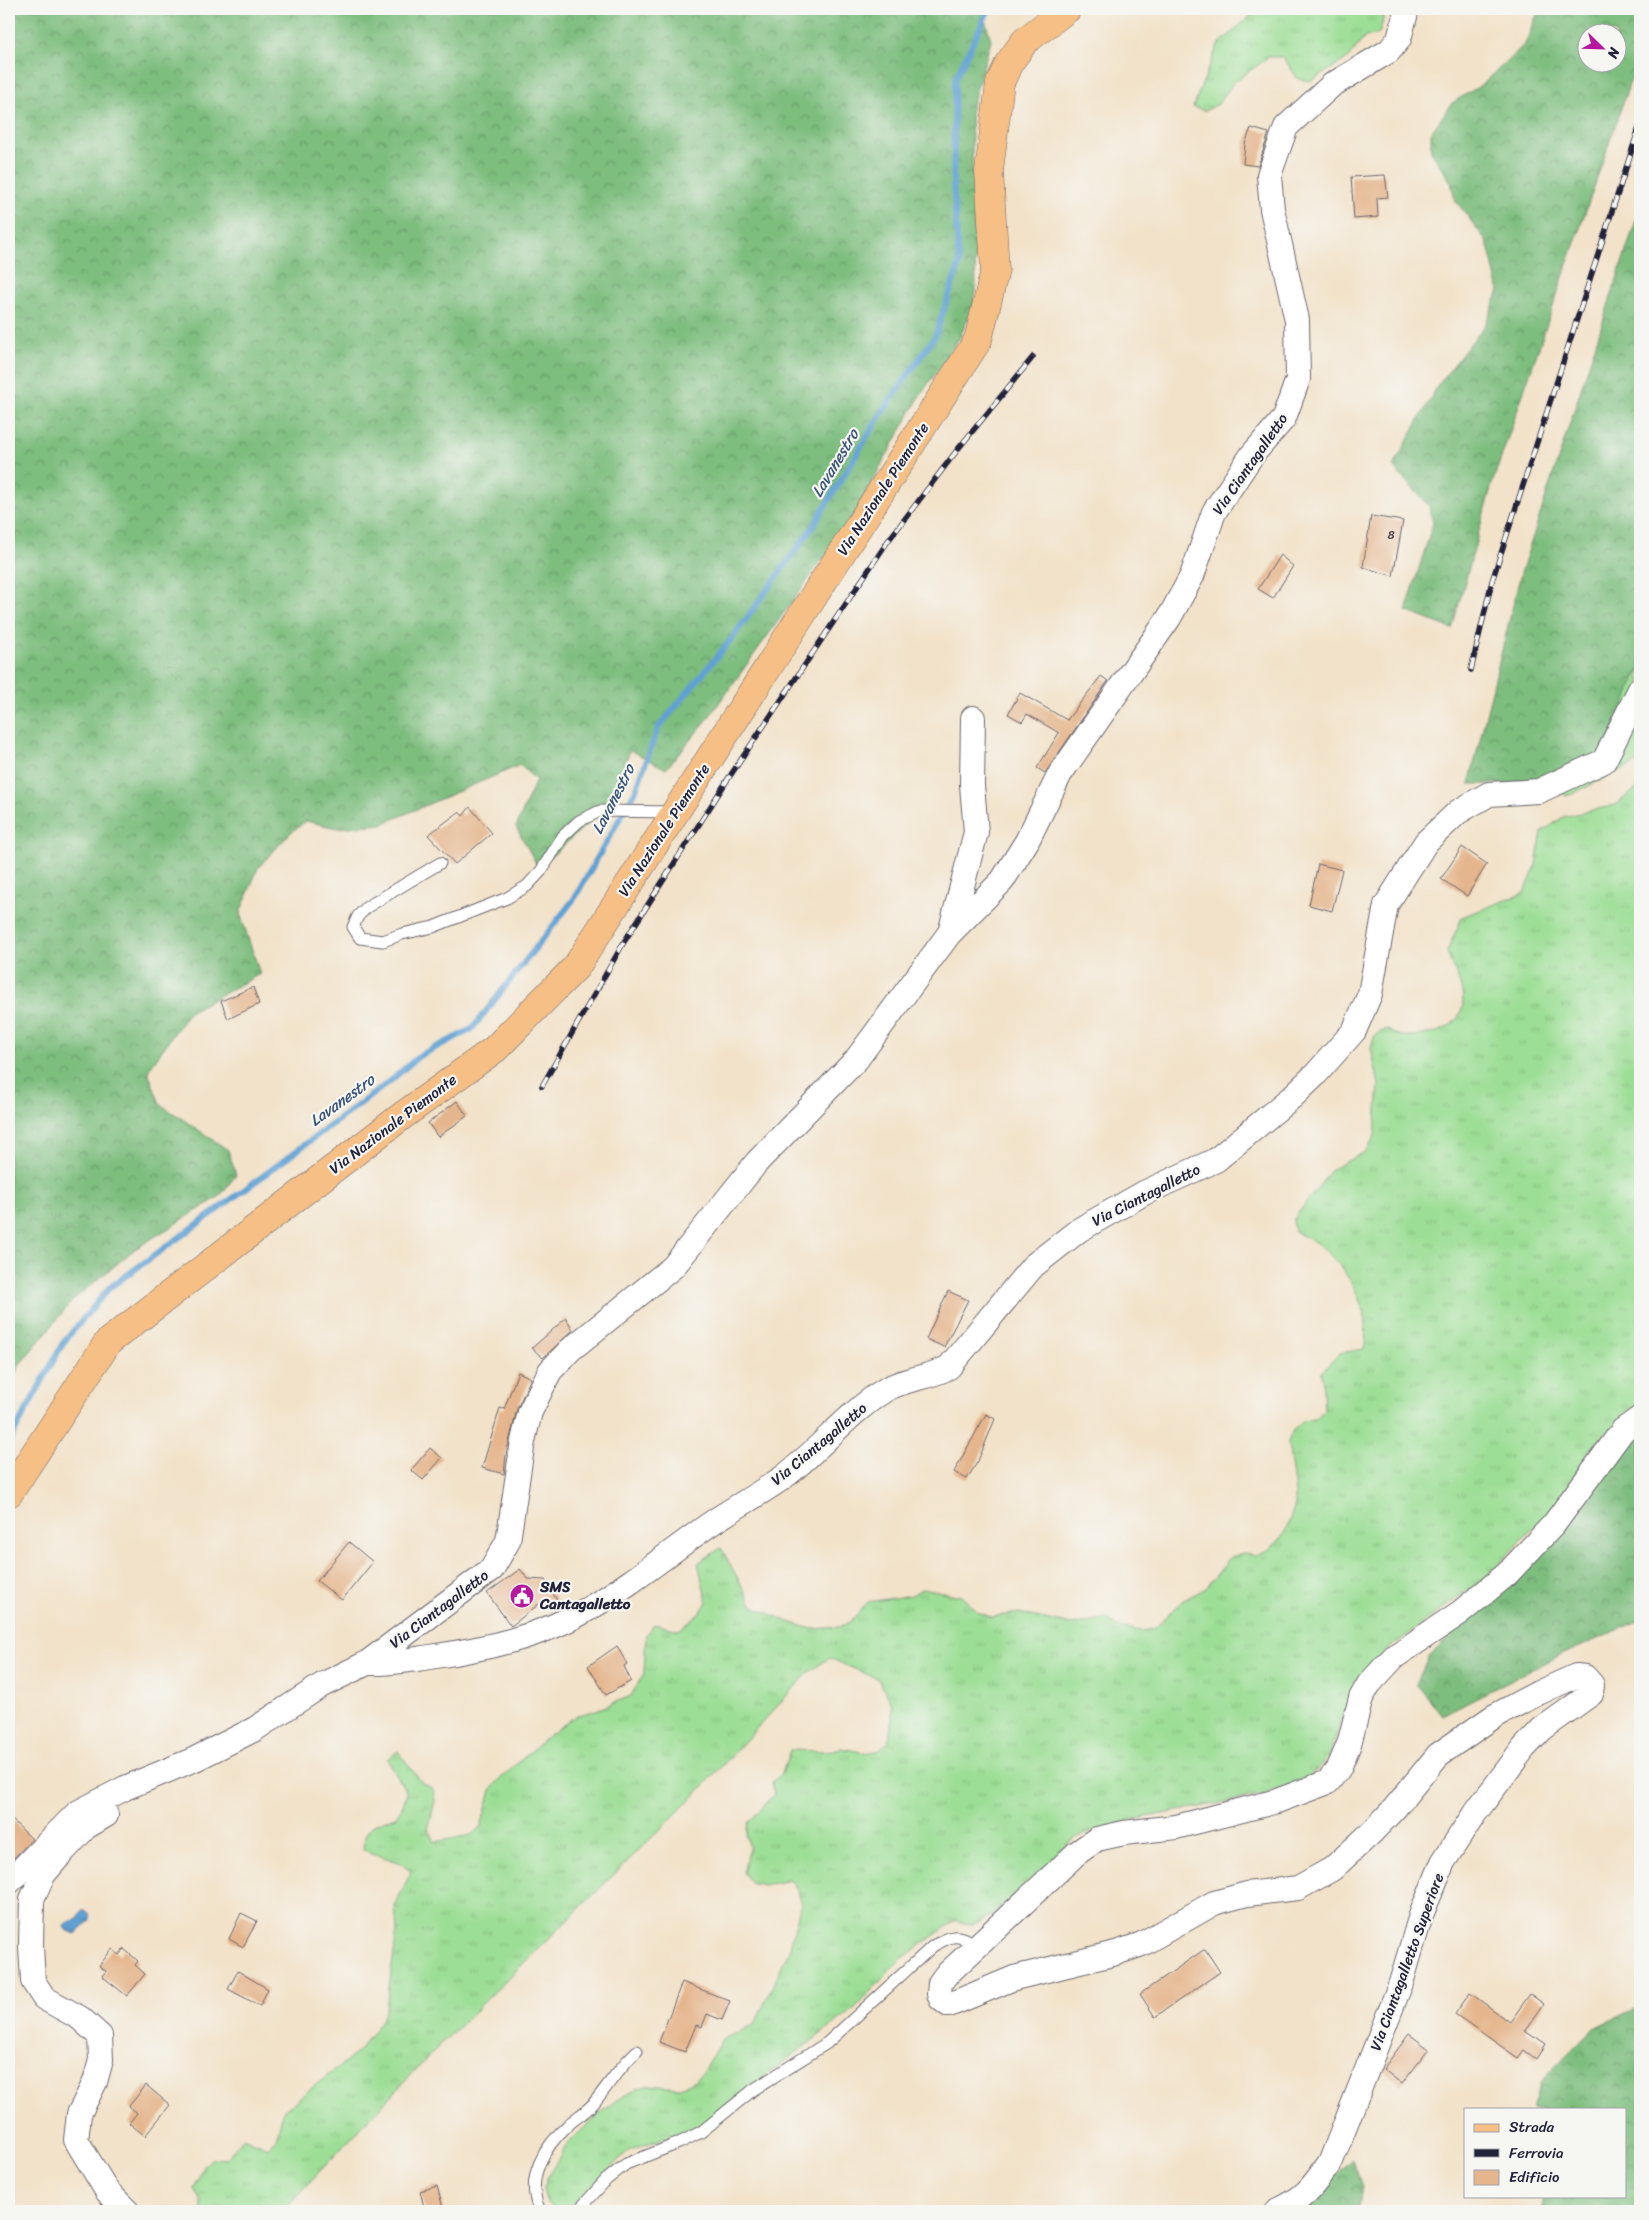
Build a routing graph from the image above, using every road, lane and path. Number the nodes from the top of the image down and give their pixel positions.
1 (1067, 9) edge
2 (1407, 9) edge
3 (1640, 689) edge
4 (973, 718) dead end
5 (667, 812) junction
6 (440, 863) dead end
7 (949, 934) junction
8 (1640, 1418) edge
9 (9, 1493) edge
10 (367, 1663) junction
11 (125, 1788) junction
12 (9, 1882) edge
13 (978, 1945) junction
14 (637, 2052) dead end
15 (127, 2211) edge
16 (540, 2211) edge
17 (578, 2211) edge
18 (1277, 2211) edge

1 - 5 main road, Via Nazionale Piemonte
2 - 7 street, Via Ciantagalletto
3 - 10 street, Via Ciantagalletto
4 - 7 street, Via Ciantagalletto
5 - 6 lane
5 - 9 main road, Via Nazionale Piemonte
7 - 10 street, Via Ciantagalletto
8 - 13 street, Via Ciantagalletto Superiore
10 - 11 street, Via Ciantagalletto
11 - 12 street, Via Ciantagalletto
11 - 15 street
13 - 17 lane
13 - 18 street, Via Ciantagalletto Superiore
14 - 16 lane

